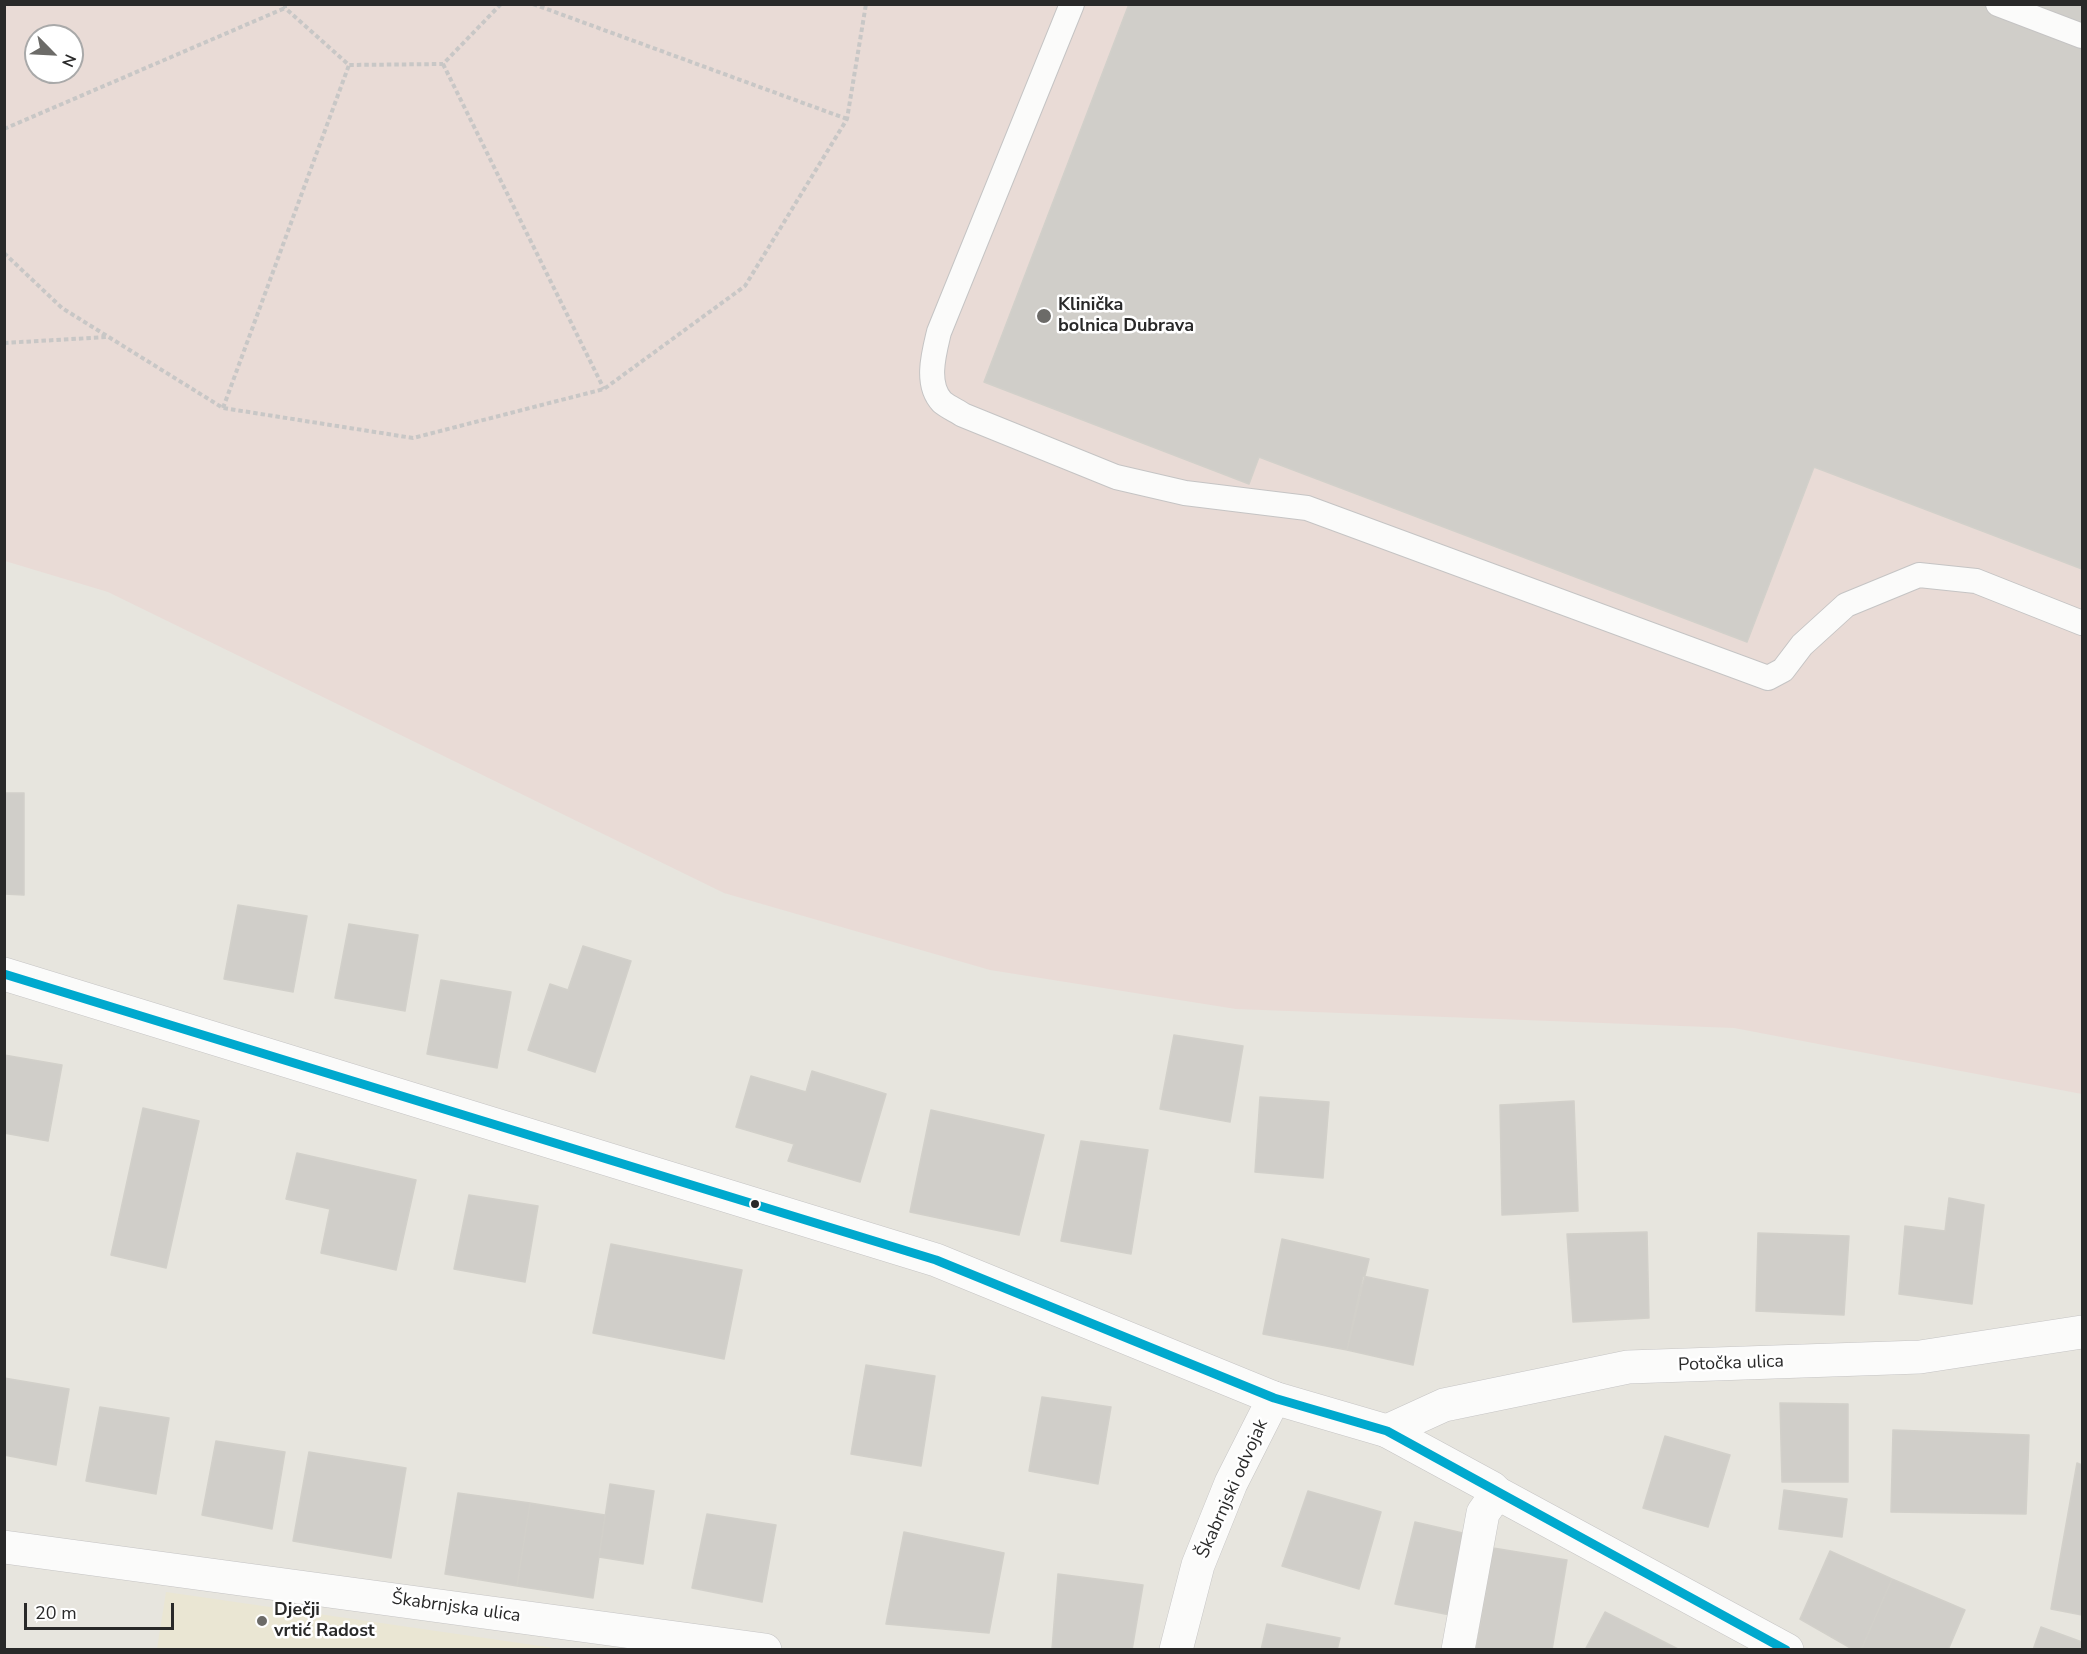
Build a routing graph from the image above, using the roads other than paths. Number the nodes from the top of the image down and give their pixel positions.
1 (1072, 4) edge
2 (1998, 4) edge
3 (2082, 36) edge
4 (2082, 623) edge
5 (4, 974) edge
6 (2082, 1332) edge
7 (1274, 1398) junction
8 (1387, 1431) junction
9 (1497, 1493) junction
10 (4, 1547) edge
11 (765, 1650) edge
12 (1176, 1650) edge
13 (1458, 1650) edge
14 (1787, 1650) edge

1 - 4 lane
2 - 3 lane
5 - 7 street
6 - 8 street, Potočka ulica
7 - 8 street
7 - 12 street, Škabrnjski odvojak
8 - 9 street
9 - 13 street
9 - 14 street
10 - 11 street, Škabrnjska ulica

